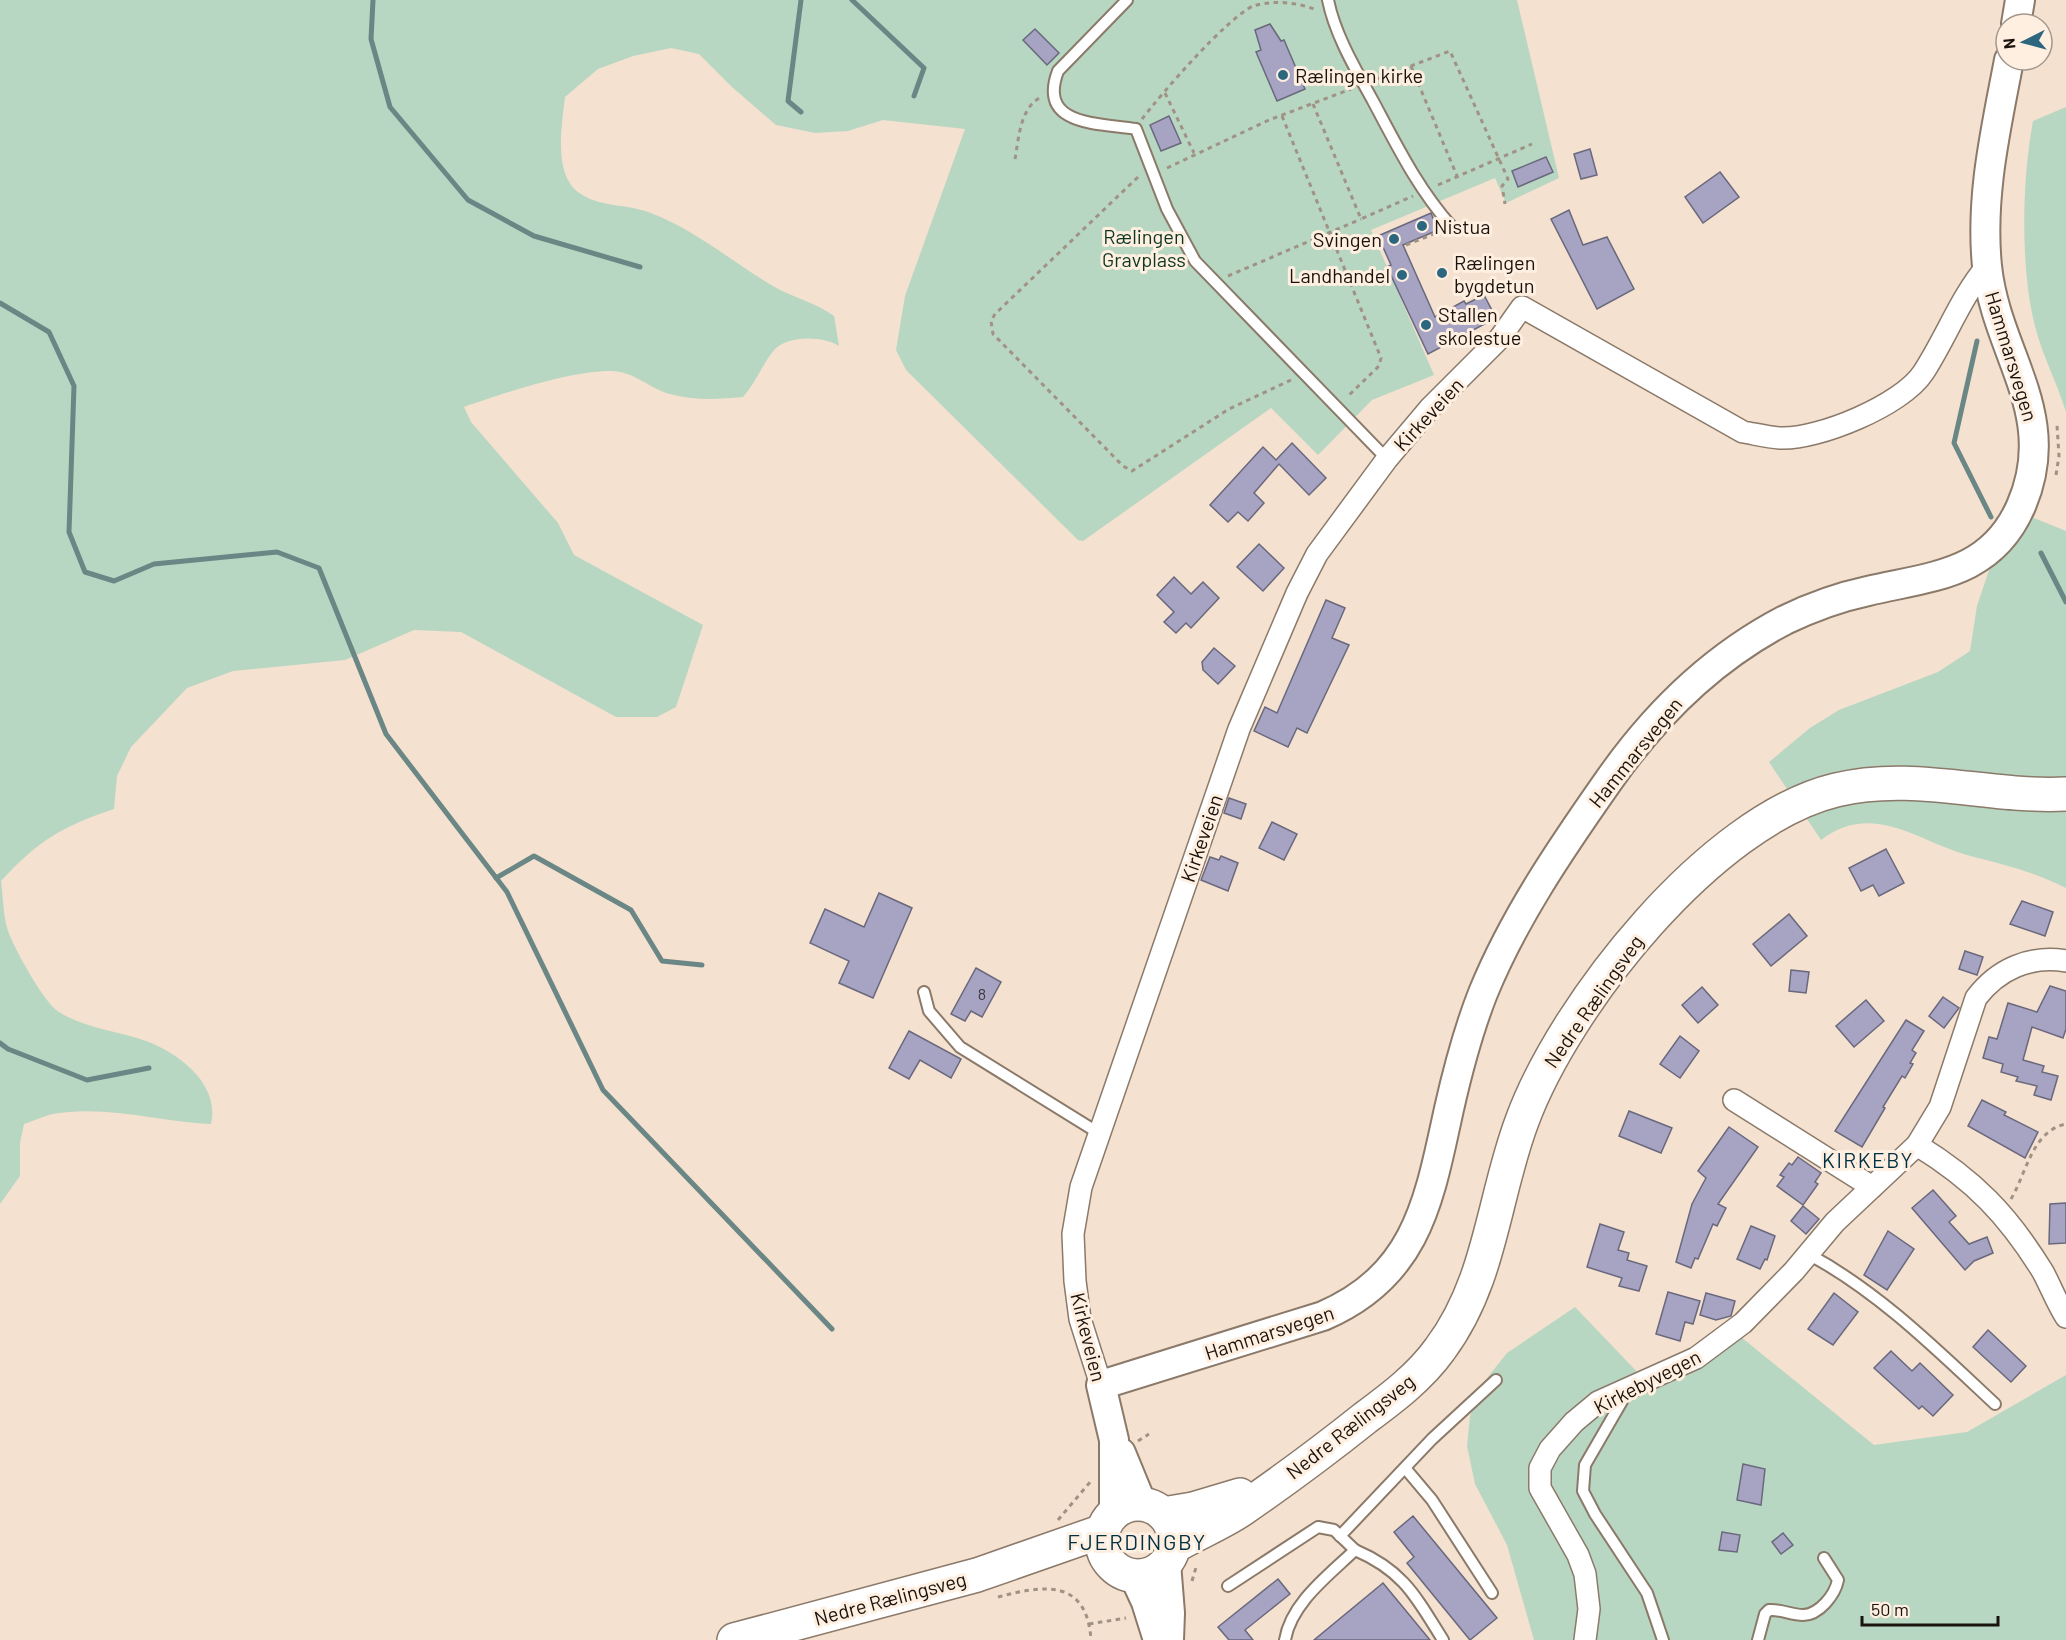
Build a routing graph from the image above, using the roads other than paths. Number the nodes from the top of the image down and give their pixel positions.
1 (1126, 0) edge
2 (1328, 0) edge
3 (2007, 72) edge
4 (1452, 227) road end
5 (1987, 266) junction
6 (1387, 459) junction
7 (2066, 794) edge
8 (2066, 961) edge
9 (924, 992) dead end
10 (1734, 1100) dead end
11 (1097, 1132) junction
12 (1917, 1145) junction
13 (1872, 1187) junction
14 (1810, 1255) junction
15 (2066, 1317) edge
16 (1496, 1380) dead end
17 (1101, 1385) junction
18 (1630, 1386) junction
19 (1995, 1404) dead end
20 (1405, 1468) junction
21 (1277, 1482) junction
22 (1131, 1515) junction
23 (1340, 1536) junction
24 (1355, 1550) junction
25 (1180, 1557) junction
26 (1824, 1557) dead end
27 (1122, 1569) junction
28 (977, 1575) junction
29 (1228, 1586) dead end
30 (1492, 1593) dead end
31 (734, 1640) edge
32 (1158, 1640) edge
33 (1168, 1640) edge
34 (1285, 1640) edge
35 (1443, 1640) edge
36 (1585, 1640) edge
37 (1663, 1640) edge
38 (1758, 1640) edge

1 - 6 lane
2 - 4 lane
3 - 5 street, Hammarsvegen
5 - 6 street, Kirkeveien
5 - 17 street, Hammarsvegen
6 - 11 street, Kirkeveien
7 - 21 main road, Nedre Rælingsveg
8 - 12 street, Kirkebyvegen
9 - 11 lane
10 - 13 street
11 - 17 street, Kirkeveien
12 - 13 street, Kirkebyvegen
12 - 15 street
13 - 14 street, Kirkebyvegen
14 - 18 street, Kirkebyvegen
14 - 19 lane
16 - 20 lane
17 - 22 street, Kirkeveien
18 - 36 street, Kirkebyvegen
18 - 37 lane
20 - 23 lane
20 - 30 lane
21 - 22 main road, Nedre Rælingsveg
21 - 25 main road, Nedre Rælingsveg
22 - 25 main road
22 - 27 main road
22 - 28 main road, Nedre Rælingsveg
23 - 24 lane
23 - 29 lane
24 - 34 lane
24 - 35 lane
25 - 27 main road
25 - 33 street
26 - 38 lane
27 - 28 main road, Nedre Rælingsveg
27 - 32 street
28 - 31 main road, Nedre Rælingsveg

